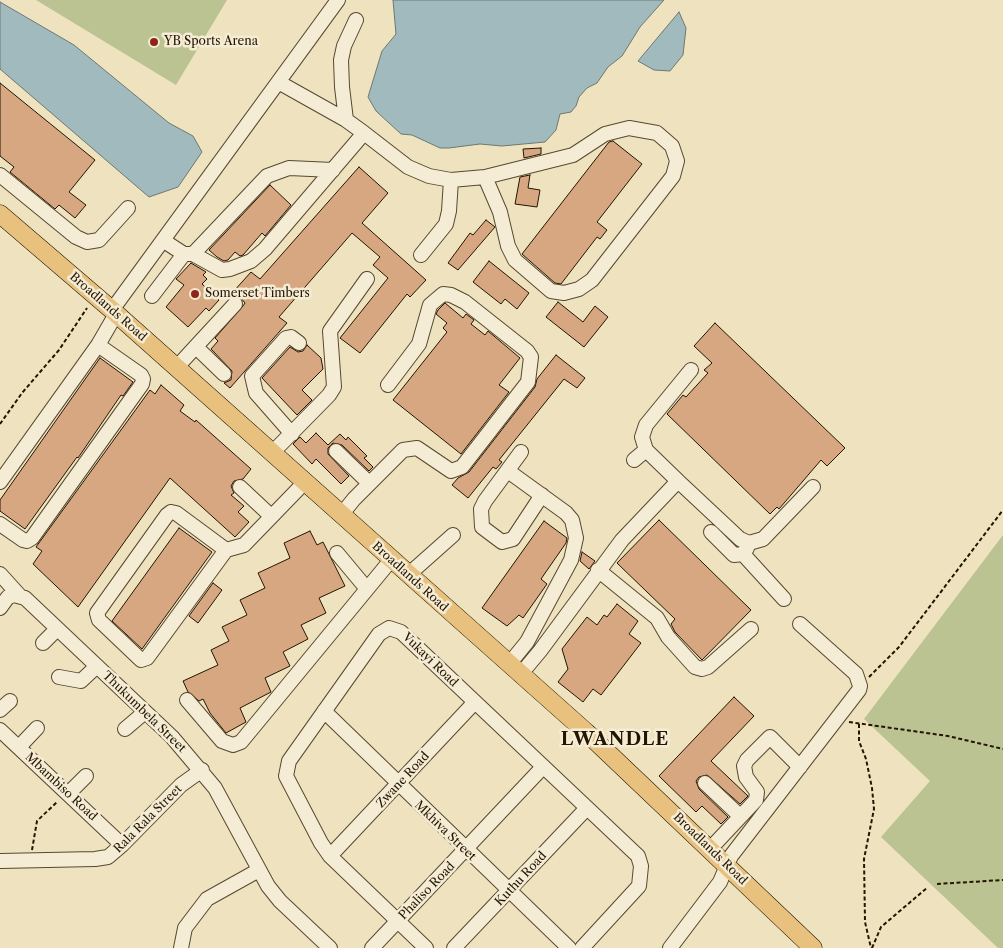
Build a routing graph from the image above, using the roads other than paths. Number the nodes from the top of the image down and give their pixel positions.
1 (338, 0) edge
2 (356, 20) dead end
3 (280, 83) junction
4 (346, 120) junction
5 (364, 133) junction
6 (333, 170) junction
7 (0, 174) edge
8 (485, 177) junction
9 (451, 180) junction
10 (128, 208) dead end
11 (0, 214) edge
12 (164, 241) junction
13 (188, 254) junction
14 (421, 255) dead end
15 (367, 279) dead end
16 (152, 296) dead end
17 (235, 304) dead end
18 (114, 312) junction
19 (299, 343) dead end
20 (98, 345) junction
21 (196, 347) junction
22 (176, 368) junction
23 (691, 370) dead end
24 (224, 374) dead end
25 (388, 385) dead end
26 (292, 434) junction
27 (336, 450) dead end
28 (646, 450) junction
29 (521, 452) dead end
30 (272, 454) junction
31 (634, 460) dead end
32 (508, 471) junction
33 (678, 480) junction
34 (0, 482) edge
35 (305, 482) junction
36 (369, 483) junction
37 (240, 487) dead end
38 (813, 487) dead end
39 (542, 495) junction
40 (341, 515) junction
41 (271, 516) junction
42 (0, 524) edge
43 (711, 532) dead end
44 (453, 535) dead end
45 (746, 548) junction
46 (226, 550) junction
47 (337, 553) dead end
48 (391, 560) junction
49 (598, 570) junction
50 (0, 574) edge
51 (408, 575) junction
52 (367, 589) junction
53 (19, 595) junction
54 (784, 599) dead end
55 (0, 608) edge
56 (800, 624) dead end
57 (57, 629) junction
58 (751, 629) dead end
59 (43, 643) dead end
60 (97, 666) junction
61 (515, 669) junction
62 (59, 676) dead end
63 (187, 700) dead end
64 (474, 703) junction
65 (145, 712) junction
66 (324, 712) junction
67 (37, 728) dead end
68 (125, 729) dead end
69 (1, 733) edge
70 (19, 747) junction
71 (800, 767) junction
72 (542, 768) junction
73 (202, 770) junction
74 (86, 776) dead end
75 (705, 783) dead end
76 (398, 785) junction
77 (68, 794) junction
78 (586, 809) junction
79 (740, 816) junction
80 (122, 845) junction
81 (710, 849) junction
82 (466, 850) junction
83 (330, 856) junction
84 (0, 861) edge
85 (727, 866) junction
86 (259, 870) junction
87 (509, 892) junction
88 (398, 921) junction
89 (181, 948) edge
90 (330, 948) edge
91 (372, 948) edge
92 (426, 948) edge
93 (454, 948) edge
94 (569, 948) edge
95 (582, 948) edge
96 (670, 948) edge
97 (812, 948) edge

1 - 3 street
2 - 4 street
3 - 4 street
3 - 12 street
4 - 5 street
5 - 6 street
5 - 9 street
6 - 13 street
6 - 13 street
7 - 10 street
8 - 8 street
8 - 9 street
9 - 14 street
11 - 18 main road, Broadlands Road
12 - 13 street
12 - 18 street
13 - 16 street
15 - 26 street
17 - 21 street
18 - 20 street
18 - 22 main road, Broadlands Road
19 - 26 street
20 - 34 street
20 - 42 street
21 - 22 street
21 - 24 street
22 - 30 main road, Broadlands Road
23 - 28 street
25 - 36 street
26 - 30 street
27 - 36 street
28 - 31 street
28 - 33 street
29 - 32 street
30 - 35 main road, Broadlands Road
32 - 39 street
32 - 39 street
33 - 45 street
33 - 49 street
35 - 40 main road, Broadlands Road
35 - 41 street
36 - 40 street
37 - 41 street
38 - 45 street
39 - 61 street
40 - 48 main road, Broadlands Road
41 - 46 street
43 - 45 street
44 - 51 street
45 - 54 street
46 - 46 street
47 - 52 street
48 - 51 main road, Broadlands Road
48 - 52 street
49 - 58 street
49 - 61 street
50 - 53 street, Thukumbela Street
51 - 61 main road, Broadlands Road
52 - 63 street
53 - 55 street
53 - 57 street, Thukumbela Street
56 - 71 street
57 - 59 street
57 - 60 street, Thukumbela Street
60 - 62 street
60 - 65 street, Thukumbela Street
61 - 81 main road, Broadlands Road
64 - 66 street, Vukayi Road
64 - 72 street, Vukayi Road
64 - 76 street, Zwane Road
65 - 68 street
65 - 73 street, Thukumbela Street
66 - 76 street, Mkhiva Street
66 - 83 street, Vukayi Road
67 - 70 street
69 - 70 street, Mbambiso Road
70 - 77 street, Mbambiso Road
71 - 79 street
71 - 85 street
72 - 78 street, Vukayi Road
72 - 82 street, Phaliso Road
73 - 80 street, Rala Rala Street
73 - 86 street, Thukumbela Street
74 - 77 street
75 - 79 street
76 - 82 street, Mkhiva Street
76 - 83 street, Zwane Road
77 - 80 street, Mbambiso Road
78 - 87 street, Kuthu Road
78 - 95 street, Vukayi Road
79 - 81 street
80 - 84 street, Rala Rala Street
81 - 85 main road, Broadlands Road
82 - 87 street, Mkhiva Street
82 - 88 street, Phaliso Road
83 - 88 street, Vukayi Road
85 - 96 street
85 - 97 main road, Broadlands Road
86 - 89 street
86 - 90 street, Thukumbela Street
87 - 93 street, Kuthu Road
87 - 94 street, Mkhiva Street
88 - 91 street, Phaliso Road
88 - 92 street, Vukayi Road

